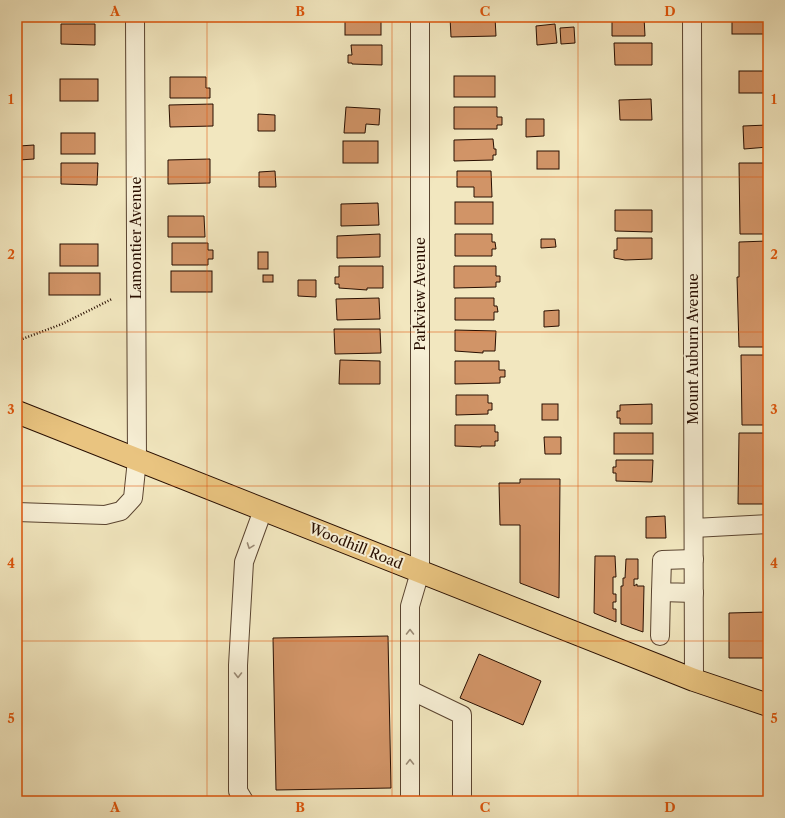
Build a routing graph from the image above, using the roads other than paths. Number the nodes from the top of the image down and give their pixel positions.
1 (136, 17) edge
2 (420, 17) edge
3 (692, 17) edge
4 (17, 412) edge
5 (137, 460) junction
6 (263, 510) junction
7 (17, 512) edge
8 (768, 524) edge
9 (694, 528) junction
10 (694, 559) junction
11 (420, 572) junction
12 (661, 592) junction
13 (694, 593) junction
14 (660, 636) dead end
15 (694, 680) junction
16 (410, 690) junction
17 (768, 706) edge
18 (244, 801) edge
19 (410, 801) edge
20 (462, 801) edge

1 - 5 street, Lamontier Avenue
2 - 11 street, Parkview Avenue
3 - 9 street, Mount Auburn Avenue
4 - 5 main road, Woodhill Road
5 - 6 main road, Woodhill Road
5 - 7 street, Lamontier Avenue
6 - 11 main road, Woodhill Road
6 -> 18 street
8 - 9 street
9 - 10 street, Mount Auburn Avenue
10 - 12 street
10 - 13 street, Mount Auburn Avenue
11 - 15 main road, Woodhill Road
16 -> 11 street, Parkview Avenue
12 - 13 street
12 - 14 street
13 - 15 street, Mount Auburn Avenue
15 - 17 main road, Woodhill Road
19 -> 16 street, Parkview Avenue
16 - 20 street

